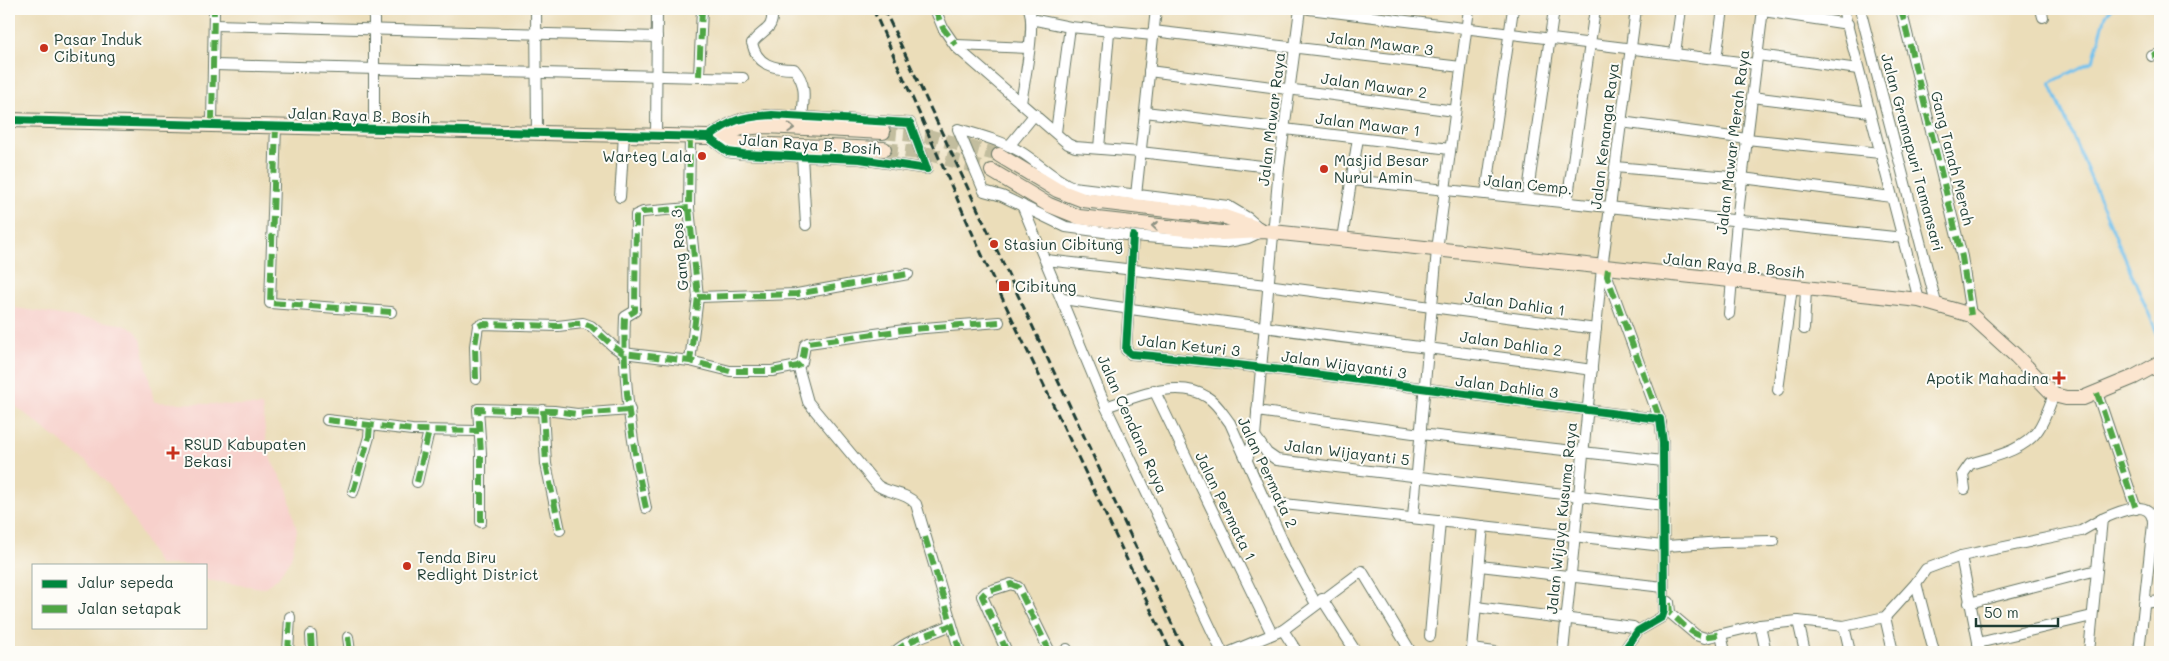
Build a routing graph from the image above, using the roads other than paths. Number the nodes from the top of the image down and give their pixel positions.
1 (214, 9) edge
2 (374, 9) edge
3 (536, 9) edge
4 (657, 9) edge
5 (702, 9) edge
6 (772, 9) edge
7 (935, 9) edge
8 (1156, 9) edge
9 (1300, 9) edge
10 (1308, 9) edge
11 (1469, 9) edge
12 (1513, 9) edge
13 (1554, 9) edge
14 (1595, 9) edge
15 (1636, 9) edge
16 (1681, 9) edge
17 (1723, 9) edge
18 (1843, 9) edge
19 (1860, 9) edge
20 (1902, 9) edge
21 (1763, 10) edge
22 (1030, 12) edge
23 (1848, 24) junction
24 (214, 25) junction
25 (1070, 27) junction
26 (374, 30) junction
27 (1466, 30) junction
28 (536, 32) junction
29 (1109, 32) junction
30 (1153, 33) junction
31 (1510, 35) junction
32 (657, 37) junction
33 (1550, 40) junction
34 (956, 45) junction
35 (1591, 45) junction
36 (1028, 48) junction
37 (1294, 48) junction
38 (1631, 48) junction
39 (1675, 53) junction
40 (1716, 59) junction
41 (1757, 59) junction
42 (214, 65) junction
43 (1461, 67) junction
44 (1858, 69) junction
45 (374, 70) junction
46 (1149, 71) junction
47 (536, 73) junction
48 (656, 76) junction
49 (699, 76) junction
50 (743, 78) dead end
51 (1289, 89) junction
52 (1752, 97) junction
53 (1021, 103) junction
54 (1455, 111) junction
55 (1145, 112) junction
56 (1870, 112) junction
57 (1035, 114) junction
58 (802, 117) junction
59 (9, 120) edge
60 (1621, 122) junction
61 (212, 123) junction
62 (276, 126) junction
63 (374, 129) junction
64 (1284, 129) junction
65 (537, 132) junction
66 (883, 132) tunnel mouth
67 (1056, 132) junction
68 (624, 135) junction
69 (656, 136) junction
70 (690, 137) junction
71 (708, 137) junction
72 (1358, 138) junction
73 (1747, 139) junction
74 (1099, 148) junction
75 (1450, 148) junction
76 (884, 149) tunnel mouth
77 (1004, 151) junction
78 (1140, 152) junction
79 (1880, 153) junction
80 (802, 156) junction
81 (1615, 167) junction
82 (1279, 168) junction
83 (992, 171) tunnel mouth
84 (1742, 178) junction
85 (1351, 180) junction
86 (1444, 190) junction
87 (1486, 194) junction
88 (1136, 195) junction
89 (620, 197) dead end
90 (1892, 197) junction
91 (1526, 198) junction
92 (1567, 203) junction
93 (1022, 205) junction
94 (1610, 207) junction
95 (689, 208) junction
96 (1737, 220) junction
97 (806, 225) dead end
98 (1268, 232) junction
99 (1133, 236) junction
100 (1904, 238) junction
101 (1342, 239) junction
102 (1436, 250) junction
103 (1046, 260) junction
104 (1605, 268) junction
105 (1130, 269) junction
106 (908, 274) dead end
107 (1731, 279) junction
108 (1268, 284) junction
109 (1799, 288) junction
110 (698, 296) junction
111 (1062, 299) junction
112 (1919, 300) junction
113 (1936, 303) junction
114 (1430, 306) junction
115 (1127, 309) junction
116 (391, 312) dead end
117 (1729, 314) dead end
118 (1971, 315) junction
119 (999, 322) dead end
120 (1264, 328) junction
121 (1596, 329) junction
122 (1804, 329) dead end
123 (1427, 346) junction
124 (623, 352) junction
125 (690, 361) junction
126 (2160, 363) edge
127 (798, 366) junction
128 (1261, 366) junction
129 (1592, 370) junction
130 (476, 380) dead end
131 (1154, 390) junction
132 (1423, 390) junction
133 (1778, 390) dead end
134 (2097, 393) junction
135 (2054, 395) junction
136 (1106, 406) junction
137 (543, 410) junction
138 (630, 410) junction
139 (1588, 410) junction
140 (1257, 411) junction
141 (1660, 418) junction
142 (327, 420) dead end
143 (370, 425) junction
144 (429, 431) junction
145 (479, 431) junction
146 (1420, 434) junction
147 (1255, 436) junction
148 (1583, 454) junction
149 (1247, 459) junction
150 (1663, 461) junction
151 (1416, 475) junction
152 (417, 482) dead end
153 (1965, 489) dead end
154 (353, 492) dead end
155 (1578, 497) junction
156 (1266, 502) junction
157 (1664, 506) junction
158 (646, 508) dead end
159 (2136, 509) junction
160 (1413, 517) junction
161 (2102, 519) junction
162 (1440, 521) junction
163 (481, 522) dead end
164 (1483, 526) junction
165 (560, 530) dead end
166 (1575, 536) junction
167 (1774, 541) dead end
168 (1665, 546) junction
169 (1960, 556) junction
170 (1480, 566) junction
171 (2097, 570) junction
172 (1570, 578) junction
173 (1916, 583) junction
174 (1663, 587) junction
175 (2160, 601) edge
176 (1319, 602) junction
177 (1969, 603) junction
178 (2144, 603) junction
179 (1476, 607) junction
180 (1666, 615) junction
181 (2092, 616) junction
182 (290, 617) dead end
183 (1884, 617) junction
184 (1566, 620) junction
185 (1798, 620) junction
186 (951, 625) junction
187 (1760, 625) junction
188 (1844, 626) junction
189 (1283, 630) junction
190 (1638, 631) junction
191 (1272, 634) junction
192 (1721, 634) junction
193 (311, 635) dead end
194 (1430, 636) dead end
195 (348, 637) dead end
196 (1979, 648) edge
197 (288, 652) edge
198 (312, 652) edge
199 (350, 652) edge
200 (895, 652) edge
201 (960, 652) edge
202 (1007, 652) edge
203 (1050, 652) edge
204 (1222, 652) edge
205 (1230, 652) edge
206 (1297, 652) edge
207 (1356, 652) edge
208 (1411, 652) edge
209 (1495, 652) edge
210 (1563, 652) edge
211 (1623, 652) edge
212 (1725, 652) edge
213 (1766, 652) edge
214 (1805, 652) edge
215 (1850, 652) edge
216 (1893, 652) edge
217 (1934, 652) edge
218 (2089, 652) edge
219 (2139, 652) edge

1 - 24 street
2 - 26 street
3 - 28 street
4 - 32 street
5 - 49 street
6 - 58 street
7 - 34 street
8 - 30 street
9 - 37 street, Jalan Mawar Raya
10 - 27 street
11 - 27 street
12 - 31 street
13 - 33 street
14 - 35 street
15 - 38 street, Jalan Kenanga Raya
16 - 39 street
17 - 40 street
18 - 23 street
19 - 113 street, Jalan Gramapuri Tamansari
20 - 118 street, Gang Tanah Merah
21 - 23 street
21 - 41 street, Jalan Mawar Merah Raya
22 - 25 street, Jalan Mawar 3
22 - 36 street
23 - 44 street
24 - 26 street
24 - 42 street
25 - 29 street, Jalan Mawar 3
25 - 67 street
26 - 28 street
26 - 45 street
27 - 31 street
27 - 43 street
28 - 32 street
28 - 47 street
29 - 30 street, Jalan Mawar 3
29 - 74 street
30 - 37 street, Jalan Mawar 3
30 - 46 street
31 - 33 street
31 - 87 street
32 - 48 street
33 - 35 street
33 - 91 street
34 - 36 street
34 - 53 street
35 - 38 street
35 - 92 street
36 - 53 street
37 - 43 street, Jalan Mawar 3
37 - 51 street, Jalan Mawar Raya
38 - 39 street
38 - 60 street, Jalan Kenanga Raya
39 - 40 street
40 - 41 street
41 - 44 street
41 - 52 street, Jalan Mawar Merah Raya
42 - 45 street
42 - 61 street
43 - 54 street
44 - 56 street
45 - 47 street
45 - 63 street
46 - 51 street, Jalan Mawar 2
46 - 55 street
47 - 48 street
47 - 65 street
48 - 49 street
48 - 69 street
49 - 50 street
51 - 54 street, Jalan Mawar 2
51 - 64 street, Jalan Mawar Raya
52 - 56 street
52 - 73 street, Jalan Mawar Merah Raya
53 - 57 street
54 - 75 street
55 - 64 street, Jalan Mawar 1
55 - 78 street
56 - 79 street
57 - 67 street
57 - 77 street
58 - 71 street, Jalan Raya B. Bosih
58 - 80 street, Jalan Raya B. Bosih
59 - 61 main road, Jalan Raya B. Bosih
60 - 73 street
60 - 81 street, Jalan Kenanga Raya
61 - 62 main road, Jalan Raya B. Bosih
62 - 63 main road, Jalan Raya B. Bosih
62 - 116 street
63 - 65 main road, Jalan Raya B. Bosih
64 - 72 street, Jalan Mawar 1
64 - 82 street, Jalan Mawar Raya
65 - 68 main road, Jalan Raya B. Bosih
71 -> 66 main road
67 - 74 street
68 - 69 main road, Jalan Raya B. Bosih
68 - 89 street
69 - 70 main road, Jalan Raya B. Bosih
70 - 71 main road, Jalan Raya B. Bosih
70 - 95 street, Gang Ros 3
71 - 76 main road
71 - 80 street, Jalan Raya B. Bosih
72 - 75 street, Jalan Mawar 1
72 - 85 street
73 - 79 street
73 - 84 street, Jalan Mawar Merah Raya
74 - 78 street
75 - 86 street
77 - 88 street, Jalan Raya B. Bosih
77 - 93 street, Jalan Raya B. Bosih
77 - 98 main road
78 - 82 street
78 - 88 street
79 - 90 street
80 - 97 street
81 - 84 street
81 - 94 street, Jalan Kenanga Raya
82 - 98 street, Jalan Mawar Raya
98 -> 83 main road
84 - 90 street
84 - 96 street, Jalan Mawar Merah Raya
85 - 86 street, Jalan Cemp.
85 - 101 street
86 - 87 street, Jalan Cemp.
86 - 102 street
87 - 91 street, Jalan Cemp.
88 - 98 street, Jalan Raya B. Bosih
90 - 100 street
91 - 92 street, Jalan Cemp.
92 - 94 street, Jalan Cemp.
93 - 99 street, Jalan Raya B. Bosih
93 - 103 street, Jalan Cendana Raya
94 - 96 street, Jalan Cemp.
94 - 104 street, Jalan Kenanga Raya
95 - 110 street, Gang Ros 3
95 - 124 street
96 - 100 street, Jalan Cemp.
96 - 107 street, Jalan Mawar Merah Raya
98 - 99 street, Jalan Raya B. Bosih
98 - 101 main road, Jalan Raya B. Bosih
98 - 108 street, Jalan Mawar Raya
99 - 105 street
100 - 112 street
101 - 102 main road, Jalan Raya B. Bosih
102 - 104 main road, Jalan Raya B. Bosih
102 - 114 street
103 - 105 street, Jalan Dahlia 1
103 - 111 street, Jalan Cendana Raya
104 - 107 main road, Jalan Raya B. Bosih
104 - 121 street, Jalan Wijaya Kusuma Raya
104 - 141 street
105 - 108 street, Jalan Dahlia 1
105 - 115 street
106 - 110 street
107 - 109 main road, Jalan Raya B. Bosih
107 - 117 street, Jalan Mawar Merah Raya
108 - 114 street, Jalan Dahlia 1
108 - 120 street, Jalan Mawar Raya
109 - 112 main road, Jalan Raya B. Bosih
109 - 122 street
109 - 133 street
110 - 125 street, Gang Ros 3
111 - 115 street, Jalan Dahlia 2
111 - 136 street, Jalan Cendana Raya
112 - 113 main road, Jalan Raya B. Bosih
113 - 118 main road, Jalan Raya B. Bosih
114 - 121 street, Jalan Dahlia 1
114 - 123 street
115 - 120 street, Jalan Dahlia 2
115 - 128 street, Jalan Keturi 3
118 - 135 main road, Jalan Raya B. Bosih
119 - 127 street
120 - 123 street, Jalan Dahlia 2
120 - 128 street, Jalan Mawar Raya
121 - 129 street, Jalan Wijaya Kusuma Raya
123 - 129 street, Jalan Dahlia 2
123 - 132 street
124 - 125 street
124 - 130 street
124 - 138 street
125 - 127 street
126 - 134 main road
127 - 186 street
128 - 132 street, Jalan Wijayanti 3
128 - 140 street, Jalan Mawar Raya
129 - 139 street, Jalan Wijaya Kusuma Raya
131 - 136 street, Jalan Permata 2
131 - 149 street, Jalan Permata 2
131 - 191 street, Jalan Permata 1
132 - 139 street, Jalan Dahlia 3
132 - 146 street
134 - 135 main road
134 - 159 street
135 - 153 street
136 - 204 street, Jalan Cendana Raya
137 - 138 street
137 - 145 street
137 - 165 street
138 - 158 street
139 - 141 street, Jalan Dahlia 3
139 - 148 street, Jalan Wijaya Kusuma Raya
140 - 146 street
140 - 147 street, Jalan Mawar Raya
141 - 150 street
141 - 168 street
142 - 143 street
143 - 144 street
143 - 154 street
144 - 145 street
144 - 152 street
145 - 163 street
146 - 148 street
146 - 151 street
147 - 149 street, Jalan Mawar Raya
147 - 151 street, Jalan Wijayanti 5
148 - 150 street
148 - 155 street, Jalan Wijaya Kusuma Raya
149 - 156 street, Jalan Permata 2
150 - 157 street
151 - 155 street, Jalan Wijayanti 5
151 - 160 street
155 - 157 street, Jalan Wijayanti 5
155 - 166 street, Jalan Wijaya Kusuma Raya
156 - 160 street
156 - 176 street, Jalan Permata 2
157 - 168 street
159 - 161 street
159 - 178 street
160 - 162 street
161 - 169 street
161 - 171 street
162 - 164 street
162 - 194 street
164 - 166 street
164 - 170 street
166 - 168 street
166 - 172 street, Jalan Wijaya Kusuma Raya
167 - 168 street
168 - 174 street
168 - 180 street
169 - 173 street
169 - 177 street
170 - 172 street
170 - 179 street
171 - 177 street
171 - 181 street
172 - 174 street
172 - 184 street, Jalan Wijaya Kusuma Raya
173 - 183 street
173 - 217 street
174 - 180 street
175 - 178 street
176 - 189 street
176 - 207 street, Jalan Permata 2
176 - 208 street
177 - 196 street
178 - 219 street
179 - 184 street
179 - 209 street
180 - 190 street
180 - 192 street
181 - 196 street
181 - 218 street
182 - 197 street
183 - 188 street
183 - 216 street
184 - 190 street
184 - 210 street, Jalan Wijaya Kusuma Raya
185 - 187 street
185 - 188 street
185 - 214 street
186 - 200 street
186 - 201 street
187 - 192 street
187 - 213 street
188 - 215 street
189 - 191 street
189 - 206 street
190 - 211 street
191 - 205 street
192 - 212 street
193 - 198 street
195 - 199 street
202 - 203 street

